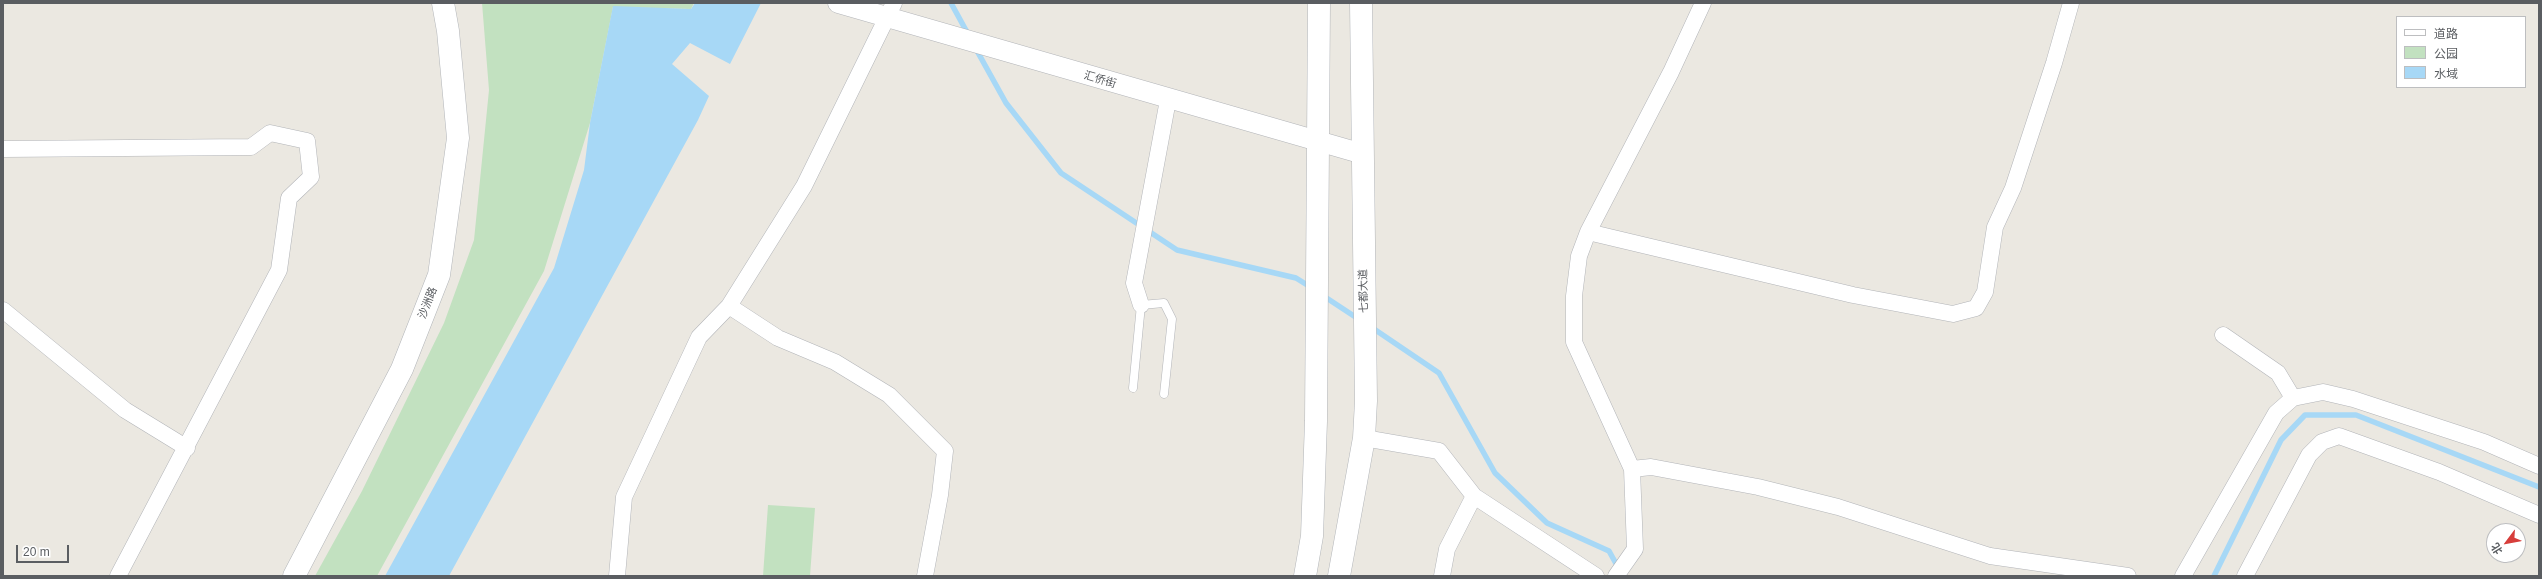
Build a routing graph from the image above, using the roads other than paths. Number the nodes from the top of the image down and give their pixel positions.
1 (443, 3) edge
2 (838, 3) edge
3 (1319, 3) edge
4 (1361, 3) edge
5 (1703, 3) edge
6 (2071, 3) edge
7 (891, 10) edge
8 (1168, 100) junction
9 (1318, 143) junction
10 (3, 149) edge
11 (1363, 154) junction
12 (1588, 232) junction
13 (1141, 305) junction
14 (729, 306) junction
15 (3, 310) edge
16 (2222, 335) dead end
17 (1132, 388) dead end
18 (1164, 394) dead end
19 (2293, 398) junction
20 (1364, 438) junction
21 (187, 448) junction
22 (2539, 466) edge
23 (1632, 469) junction
24 (1474, 496) junction
25 (2539, 515) edge
26 (118, 576) edge
27 (294, 576) edge
28 (617, 576) edge
29 (925, 576) edge
30 (1305, 576) edge
31 (1340, 576) edge
32 (1442, 576) edge
33 (1596, 576) edge
34 (1616, 576) edge
35 (2128, 576) edge
36 (2183, 576) edge
37 (2245, 576) edge

1 - 27 main road, 沙洲路
2 - 7 street, 汇侨街
3 - 9 main road
4 - 11 main road, 七都大道
5 - 12 street
6 - 12 street
7 - 8 street, 汇侨街
7 - 14 street
8 - 9 street, 汇侨街
8 - 13 street
9 - 11 street, 汇侨街
9 - 30 main road
10 - 21 street
11 - 20 main road, 七都大道
12 - 23 street
13 - 17 lane
13 - 18 lane
14 - 28 street
14 - 29 street
15 - 21 street
16 - 19 street
19 - 22 street
19 - 36 street
20 - 24 street
20 - 31 main road, 七都大道
21 - 26 street
23 - 34 street
23 - 35 street
24 - 32 street
24 - 33 street
25 - 37 street

